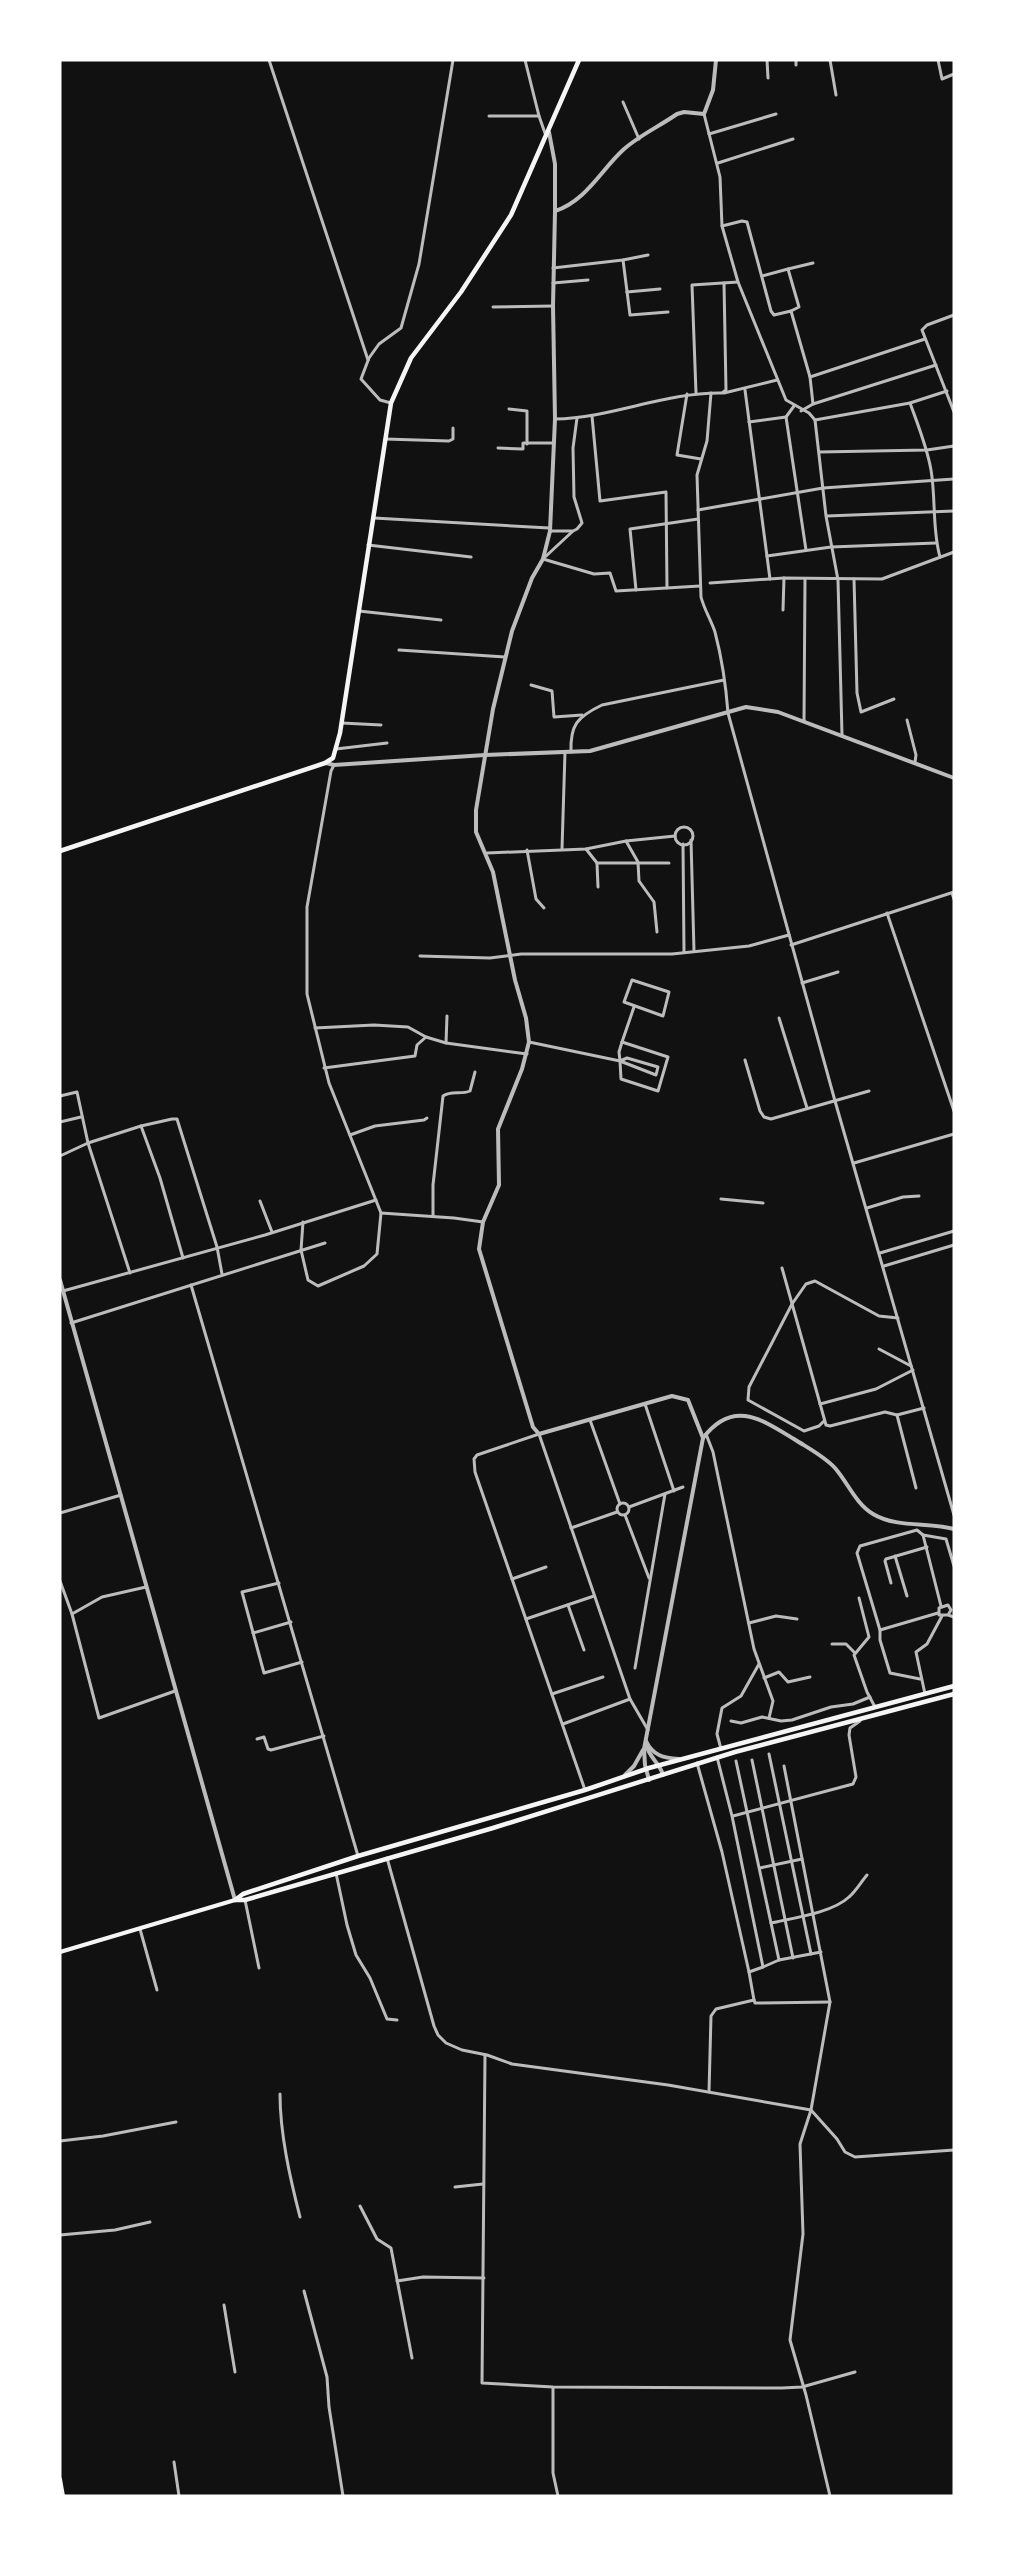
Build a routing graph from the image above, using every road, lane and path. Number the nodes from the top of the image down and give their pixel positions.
1 (269, 60) edge
2 (453, 60) edge
3 (525, 60) edge
4 (579, 60) edge
5 (716, 60) edge
6 (767, 60) edge
7 (830, 60) edge
8 (938, 60) edge
9 (954, 75) edge
10 (768, 78) dead end
11 (836, 95) dead end
12 (622, 102) dead end
13 (704, 114) junction
14 (776, 114) dead end
15 (489, 116) dead end
16 (538, 116) junction
17 (709, 134) junction
18 (548, 135) junction
19 (639, 139) junction
20 (793, 139) dead end
21 (717, 163) junction
22 (555, 211) junction
23 (722, 226) junction
24 (648, 255) dead end
25 (623, 260) junction
26 (813, 263) dead end
27 (553, 268) junction
28 (789, 269) junction
29 (761, 276) junction
30 (588, 280) dead end
31 (738, 282) junction
32 (553, 283) junction
33 (724, 283) junction
34 (660, 289) dead end
35 (627, 292) junction
36 (553, 306) junction
37 (493, 307) dead end
38 (791, 311) junction
39 (668, 312) dead end
40 (954, 315) edge
41 (926, 339) junction
42 (368, 362) junction
43 (936, 365) junction
44 (810, 377) junction
45 (777, 380) junction
46 (745, 390) dead end
47 (947, 391) junction
48 (696, 393) junction
49 (711, 393) junction
50 (723, 393) junction
51 (687, 394) junction
52 (391, 404) junction
53 (813, 404) junction
54 (910, 404) junction
55 (794, 406) junction
56 (509, 409) dead end
57 (801, 411) junction
58 (954, 412) edge
59 (592, 416) junction
60 (786, 417) junction
61 (577, 418) junction
62 (555, 419) junction
63 (815, 420) junction
64 (749, 422) junction
65 (453, 428) dead end
66 (384, 440) junction
67 (554, 443) junction
68 (527, 444) junction
69 (954, 446) edge
70 (498, 448) dead end
71 (927, 450) junction
72 (819, 452) junction
73 (701, 459) junction
74 (932, 480) junction
75 (954, 480) edge
76 (823, 488) junction
77 (797, 493) junction
78 (759, 499) junction
79 (698, 510) junction
80 (954, 511) edge
81 (936, 512) junction
82 (826, 516) junction
83 (372, 518) junction
84 (698, 519) junction
85 (667, 524) junction
86 (550, 530) junction
87 (573, 531) junction
88 (936, 543) junction
89 (368, 544) junction
90 (831, 547) junction
91 (806, 550) junction
92 (954, 552) edge
93 (766, 556) junction
94 (471, 557) dead end
95 (940, 557) junction
96 (543, 559) junction
97 (784, 578) junction
98 (854, 578) junction
99 (770, 579) junction
100 (805, 579) junction
101 (838, 580) junction
102 (710, 583) dead end
103 (700, 586) junction
104 (667, 588) junction
105 (636, 590) junction
106 (358, 610) junction
107 (783, 610) dead end
108 (441, 620) dead end
109 (399, 650) dead end
110 (506, 657) junction
111 (725, 680) junction
112 (531, 685) dead end
113 (894, 699) dead end
114 (728, 713) junction
115 (584, 715) junction
116 (907, 720) dead end
117 (804, 721) junction
118 (342, 723) junction
119 (381, 725) dead end
120 (842, 735) junction
121 (387, 743) dead end
122 (336, 749) junction
123 (565, 752) junction
124 (571, 752) junction
125 (485, 755) junction
126 (915, 762) junction
127 (325, 763) junction
128 (334, 765) junction
129 (954, 778) edge
130 (675, 836) junction
131 (691, 840) junction
132 (626, 842) junction
133 (683, 844) junction
134 (562, 849) junction
135 (586, 849) junction
136 (527, 850) junction
137 (60, 851) edge
138 (487, 853) junction
139 (638, 862) junction
140 (597, 863) junction
141 (669, 863) dead end
142 (598, 887) dead end
143 (953, 892) edge
144 (954, 899) edge
145 (544, 908) dead end
146 (887, 913) junction
147 (657, 932) dead end
148 (789, 935) junction
149 (791, 945) junction
150 (694, 951) junction
151 (684, 952) junction
152 (420, 956) dead end
153 (510, 956) junction
154 (838, 972) dead end
155 (802, 983) junction
156 (634, 1007) junction
157 (447, 1017) dead end
158 (779, 1018) dead end
159 (315, 1028) junction
160 (426, 1037) junction
161 (529, 1042) junction
162 (622, 1042) junction
163 (446, 1043) junction
164 (527, 1054) junction
165 (745, 1060) dead end
166 (620, 1061) junction
167 (324, 1068) junction
168 (475, 1072) dead end
169 (869, 1091) dead end
170 (60, 1096) edge
171 (835, 1101) junction
172 (807, 1108) junction
173 (954, 1111) edge
174 (81, 1117) junction
175 (427, 1118) dead end
176 (60, 1122) edge
177 (141, 1126) junction
178 (954, 1134) edge
179 (350, 1135) junction
180 (88, 1143) junction
181 (60, 1156) edge
182 (854, 1163) junction
183 (919, 1196) dead end
184 (721, 1199) dead end
185 (376, 1200) junction
186 (260, 1201) dead end
187 (763, 1203) dead end
188 (867, 1208) junction
189 (381, 1214) junction
190 (433, 1216) junction
191 (303, 1222) junction
192 (483, 1222) junction
193 (272, 1232) junction
194 (954, 1232) edge
195 (325, 1244) dead end
196 (954, 1245) edge
197 (218, 1247) junction
198 (301, 1250) junction
199 (880, 1252) junction
200 (183, 1258) junction
201 (884, 1266) junction
202 (782, 1268) dead end
203 (130, 1273) junction
204 (222, 1274) junction
205 (60, 1280) edge
206 (191, 1286) junction
207 (63, 1291) junction
208 (792, 1304) junction
209 (898, 1318) junction
210 (71, 1323) junction
211 (879, 1349) dead end
212 (912, 1368) junction
213 (645, 1404) junction
214 (820, 1404) junction
215 (924, 1408) junction
216 (897, 1414) junction
217 (591, 1420) junction
218 (824, 1421) junction
219 (538, 1434) junction
220 (706, 1434) junction
221 (703, 1438) junction
222 (683, 1487) dead end
223 (916, 1488) dead end
224 (674, 1491) junction
225 (665, 1494) junction
226 (121, 1495) junction
227 (620, 1504) junction
228 (629, 1507) junction
229 (617, 1512) junction
230 (60, 1513) edge
231 (625, 1515) junction
232 (954, 1515) edge
233 (571, 1528) junction
234 (954, 1529) edge
235 (923, 1535) junction
236 (927, 1547) junction
237 (896, 1556) junction
238 (954, 1566) edge
239 (546, 1568) dead end
240 (512, 1579) junction
241 (60, 1581) edge
242 (650, 1581) junction
243 (279, 1582) junction
244 (891, 1583) dead end
245 (146, 1587) junction
246 (594, 1596) junction
247 (907, 1596) dead end
248 (859, 1598) dead end
249 (568, 1605) junction
250 (941, 1606) junction
251 (952, 1610) edge
252 (938, 1613) junction
253 (72, 1614) junction
254 (948, 1615) junction
255 (942, 1616) junction
256 (954, 1617) edge
257 (526, 1619) junction
258 (797, 1620) dead end
259 (291, 1622) junction
260 (750, 1623) junction
261 (880, 1630) junction
262 (253, 1633) junction
263 (832, 1644) dead end
264 (584, 1650) dead end
265 (854, 1652) junction
266 (302, 1662) junction
267 (759, 1664) junction
268 (635, 1668) dead end
269 (603, 1677) dead end
270 (810, 1677) dead end
271 (764, 1678) junction
272 (920, 1679) junction
273 (954, 1686) edge
274 (176, 1691) junction
275 (552, 1694) junction
276 (925, 1694) junction
277 (954, 1694) edge
278 (870, 1697) junction
279 (630, 1699) junction
280 (875, 1707) junction
281 (769, 1718) junction
282 (861, 1720) junction
283 (731, 1722) dead end
284 (563, 1724) junction
285 (648, 1730) junction
286 (324, 1736) junction
287 (258, 1739) dead end
288 (646, 1741) junction
289 (721, 1749) junction
290 (769, 1754) dead end
291 (717, 1757) junction
292 (684, 1760) junction
293 (752, 1760) dead end
294 (736, 1761) dead end
295 (697, 1763) junction
296 (658, 1765) junction
297 (784, 1766) dead end
298 (646, 1769) junction
299 (663, 1775) junction
300 (623, 1777) junction
301 (649, 1780) junction
302 (585, 1790) junction
303 (791, 1801) junction
304 (780, 1804) junction
305 (761, 1808) junction
306 (748, 1812) junction
307 (732, 1816) junction
308 (358, 1856) junction
309 (387, 1858) junction
310 (802, 1859) junction
311 (792, 1861) junction
312 (773, 1865) junction
313 (759, 1868) junction
314 (336, 1873) junction
315 (867, 1875) dead end
316 (235, 1900) junction
317 (245, 1900) junction
318 (814, 1913) junction
319 (803, 1917) junction
320 (785, 1920) junction
321 (771, 1923) junction
322 (140, 1929) junction
323 (60, 1952) edge
324 (821, 1952) junction
325 (811, 1954) junction
326 (793, 1958) junction
327 (779, 1960) junction
328 (763, 1967) junction
329 (259, 1968) dead end
330 (749, 1972) junction
331 (157, 1990) dead end
332 (754, 2000) junction
333 (830, 2002) junction
334 (398, 2020) dead end
335 (485, 2054) junction
336 (709, 2092) junction
337 (280, 2094) dead end
338 (811, 2110) junction
339 (177, 2122) dead end
340 (60, 2141) edge
341 (954, 2150) edge
342 (483, 2184) junction
343 (455, 2187) dead end
344 (360, 2206) dead end
345 (300, 2217) dead end
346 (150, 2222) dead end
347 (60, 2235) edge
348 (484, 2278) junction
349 (397, 2281) junction
350 (304, 2291) dead end
351 (224, 2306) dead end
352 (412, 2358) dead end
353 (235, 2372) dead end
354 (855, 2372) dead end
355 (553, 2387) junction
356 (802, 2387) junction
357 (174, 2462) dead end
358 (60, 2482) edge
359 (63, 2496) edge
360 (179, 2496) edge
361 (343, 2496) edge
362 (558, 2496) edge
363 (830, 2496) edge

1 - 42 street
2 - 42 street
3 - 16 street
4 - 18 main road
5 - 13 street
6 - 10 street
7 - 11 street
8 - 9 street
12 - 19 street
13 - 17 street
13 - 19 street
14 - 17 street
15 - 16 street
16 - 18 street
17 - 21 street
18 - 22 street
18 - 52 main road
19 - 22 street
20 - 21 street
21 - 23 street
22 - 27 street
23 - 29 street
23 - 31 street
24 - 25 street
25 - 27 street
25 - 35 street
26 - 28 street
27 - 32 street
28 - 29 street
28 - 38 street
29 - 38 street
30 - 32 street
31 - 33 street
31 - 45 street
32 - 36 street
33 - 48 street
33 - 50 street
34 - 35 street
35 - 39 street
36 - 37 street
36 - 62 street
38 - 44 street
40 - 41 street
41 - 43 street
41 - 44 street
42 - 52 street
43 - 47 street
43 - 53 street
44 - 53 street
45 - 50 street
45 - 55 street
46 - 64 street
47 - 54 street
47 - 58 street
48 - 49 street
48 - 51 street
49 - 50 street
49 - 73 street
51 - 59 street
51 - 73 street
52 - 66 main road
53 - 57 street
54 - 63 street
54 - 71 street
55 - 57 street
55 - 60 street
56 - 68 street
57 - 63 street
59 - 61 street
59 - 85 street
60 - 64 street
60 - 77 street
61 - 62 street
61 - 87 street
62 - 67 street
63 - 72 street
64 - 78 street
65 - 66 street
66 - 83 main road
67 - 68 street
67 - 86 street
68 - 70 street
69 - 71 street
71 - 72 street
71 - 74 street
72 - 76 street
73 - 79 street
74 - 75 street
74 - 76 street
74 - 81 street
76 - 77 street
76 - 82 street
77 - 78 street
77 - 91 street
78 - 79 street
78 - 93 street
79 - 84 street
80 - 81 street
81 - 82 street
81 - 88 street
82 - 90 street
83 - 86 street
83 - 89 main road
84 - 85 street
84 - 103 street
85 - 104 street
85 - 105 street
86 - 87 street
86 - 96 street
87 - 96 street
88 - 90 street
88 - 95 street
89 - 94 street
89 - 106 main road
90 - 91 street
90 - 101 street
91 - 93 street
92 - 95 street
93 - 99 street
95 - 98 street
96 - 105 street
96 - 110 street
97 - 99 street
97 - 100 street
97 - 107 street
98 - 101 street
98 - 113 street
99 - 102 street
100 - 101 street
100 - 117 street
101 - 120 street
103 - 104 street
103 - 111 street
104 - 105 street
106 - 108 street
106 - 118 main road
109 - 110 street
110 - 125 street
111 - 114 street
111 - 115 street
112 - 115 street
114 - 117 street
114 - 124 street
114 - 148 street
115 - 124 street
116 - 126 street
117 - 120 street
118 - 119 street
118 - 122 main road
120 - 126 street
121 - 122 street
122 - 127 main road
123 - 124 street
123 - 125 street
123 - 134 street
125 - 128 street
125 - 138 street
126 - 129 street
127 - 128 street
127 - 137 main road
128 - 159 street
130 - 131 street
130 - 132 street
130 - 133 street
131 - 133 street
131 - 150 street
132 - 135 street
132 - 139 street
133 - 151 street
134 - 135 street
134 - 136 street
135 - 140 street
136 - 138 street
136 - 145 street
138 - 153 street
139 - 140 street
139 - 141 street
139 - 147 street
140 - 142 street
143 - 144 street
143 - 146 street
146 - 149 street
146 - 173 street
148 - 149 street
148 - 150 street
149 - 155 street
150 - 151 street
151 - 153 street
152 - 153 street
153 - 161 street
154 - 155 street
155 - 171 street
156 - 156 street
156 - 162 street
157 - 163 street
158 - 172 street
159 - 160 street
159 - 167 street
160 - 163 street
160 - 167 street
161 - 164 street
161 - 166 street
162 - 166 street
162 - 166 street
163 - 164 street
164 - 192 street
165 - 172 street
166 - 166 street
167 - 179 street
168 - 190 street
169 - 171 street
170 - 174 street
171 - 172 street
171 - 182 street
174 - 176 street
174 - 180 street
175 - 179 street
177 - 180 street
177 - 197 street
177 - 200 street
178 - 182 street
179 - 185 street
180 - 181 street
180 - 203 street
182 - 188 street
183 - 188 street
184 - 187 street
185 - 189 street
185 - 191 street
186 - 193 street
188 - 199 street
189 - 190 street
189 - 198 street
190 - 192 street
191 - 193 street
191 - 198 street
192 - 219 street
193 - 197 street
194 - 199 street
195 - 198 street
196 - 201 street
197 - 200 street
197 - 204 street
198 - 204 street
199 - 201 street
200 - 203 street
201 - 209 street
202 - 208 street
203 - 207 street
204 - 206 street
205 - 207 street
206 - 210 street
206 - 243 street
207 - 210 street
208 - 209 street
208 - 214 street
208 - 218 street
209 - 212 street
210 - 226 street
211 - 212 street
212 - 214 street
212 - 215 street
213 - 217 street
213 - 221 street
213 - 224 street
214 - 218 street
215 - 216 street
215 - 232 street
216 - 218 street
216 - 223 street
217 - 219 street
217 - 227 street
219 - 233 street
219 - 240 street
220 - 221 street
220 - 234 street
220 - 260 street
221 - 285 street
222 - 224 street
224 - 225 street
225 - 228 street
225 - 242 street
226 - 230 street
226 - 245 street
227 - 228 street
227 - 229 street
228 - 231 street
229 - 231 street
229 - 233 street
231 - 242 street
233 - 246 street
235 - 236 street
235 - 238 street
235 - 261 street
236 - 237 street
236 - 250 street
237 - 244 street
237 - 247 street
239 - 240 street
240 - 257 street
241 - 253 street
242 - 268 street
243 - 259 street
243 - 262 street
245 - 253 street
245 - 274 street
246 - 249 street
246 - 279 street
248 - 265 street
249 - 257 street
249 - 264 street
250 - 251 street
250 - 252 street
251 - 254 street
252 - 255 street
252 - 261 street
253 - 274 street
254 - 255 street
254 - 256 street
255 - 272 street
257 - 275 street
258 - 260 street
259 - 262 street
259 - 266 street
260 - 267 street
261 - 272 street
262 - 266 street
263 - 265 street
265 - 278 street
266 - 286 street
267 - 271 street
267 - 289 street
269 - 275 street
270 - 271 street
271 - 281 street
272 - 276 street
273 - 276 main road
274 - 316 street
275 - 284 street
276 - 280 main road
277 - 282 main road
278 - 280 street
278 - 281 street
279 - 284 street
279 - 285 street
280 - 289 main road
281 - 283 street
282 - 291 main road
282 - 303 street
284 - 302 street
285 - 288 street
286 - 287 street
286 - 308 street
288 - 292 street
288 - 296 street
288 - 298 street
288 - 300 street
289 - 292 main road
290 - 304 street
291 - 295 main road
291 - 307 street
292 - 296 main road
293 - 305 street
294 - 306 street
295 - 299 main road
295 - 330 street
296 - 298 main road
296 - 299 street
297 - 303 street
298 - 300 main road
298 - 301 street
299 - 301 main road
300 - 302 main road
301 - 309 main road
302 - 308 main road
303 - 304 street
303 - 310 street
304 - 305 street
304 - 311 street
305 - 306 street
305 - 312 street
306 - 307 street
306 - 313 street
307 - 328 street
308 - 316 main road
309 - 314 main road
309 - 335 street
310 - 311 street
310 - 318 street
311 - 312 street
311 - 319 street
312 - 313 street
312 - 320 street
313 - 321 street
314 - 317 main road
314 - 334 street
315 - 318 street
316 - 317 main road
316 - 322 main road
317 - 329 street
318 - 319 street
318 - 324 street
319 - 320 street
319 - 325 street
320 - 321 street
320 - 326 street
321 - 327 street
322 - 323 main road
322 - 331 street
324 - 325 street
324 - 333 street
325 - 326 street
326 - 327 street
327 - 328 street
328 - 330 street
330 - 332 street
332 - 333 street
332 - 336 street
333 - 338 street
335 - 336 street
335 - 342 street
336 - 338 street
337 - 345 street
338 - 341 street
338 - 356 street
339 - 340 street
342 - 343 street
342 - 348 street
344 - 349 street
346 - 347 street
348 - 349 street
348 - 355 street
349 - 352 street
350 - 361 street
351 - 353 street
354 - 356 street
355 - 356 street
355 - 362 street
356 - 363 street
357 - 360 street
358 - 359 main road

